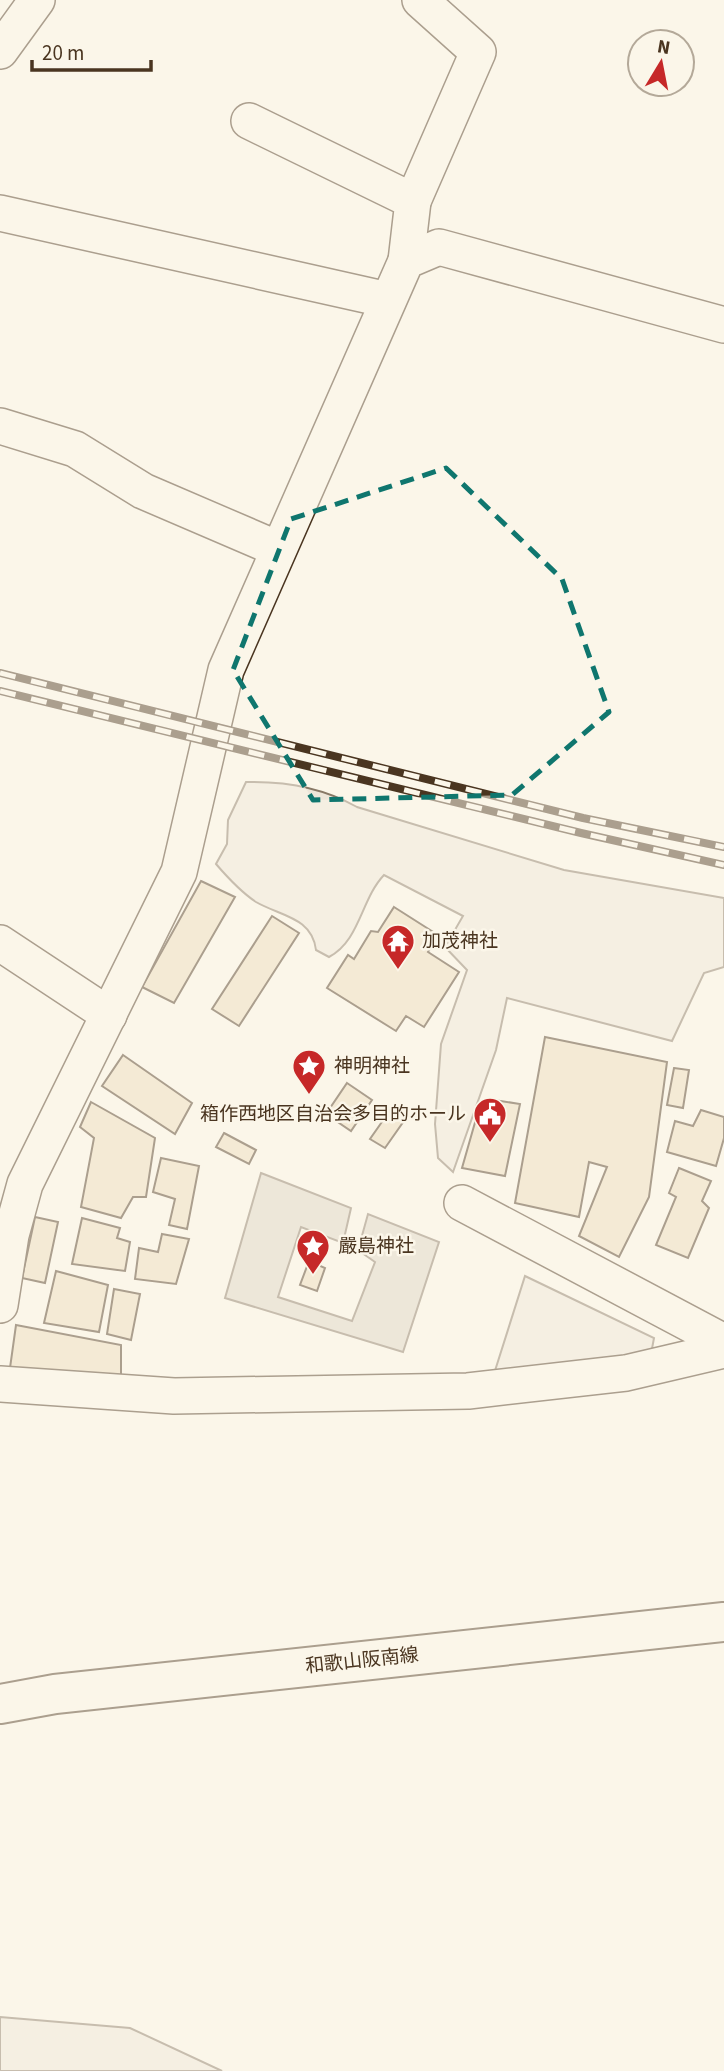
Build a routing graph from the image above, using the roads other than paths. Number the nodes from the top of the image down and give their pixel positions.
1 (37, 0) edge
2 (420, 0) edge
3 (0, 51) edge
4 (249, 121) dead end
5 (413, 201) junction
6 (0, 213) edge
7 (405, 261) junction
8 (388, 300) junction
9 (724, 325) edge
10 (0, 426) edge
11 (278, 549) junction
12 (0, 943) edge
13 (109, 1015) junction
14 (12, 1179) edge
15 (462, 1203) dead end
16 (0, 1305) edge
17 (724, 1342) edge
18 (724, 1350) edge
19 (0, 1384) edge
20 (724, 1622) edge
21 (0, 1704) edge

1 - 3 street
2 - 5 street
4 - 5 street
5 - 7 street
6 - 8 street
7 - 8 street
7 - 9 street
8 - 11 street
10 - 11 street
11 - 13 street
12 - 13 street
13 - 14 street
14 - 16 street
15 - 17 street
18 - 19 street
20 - 21 main road, 和歌山阪南線

